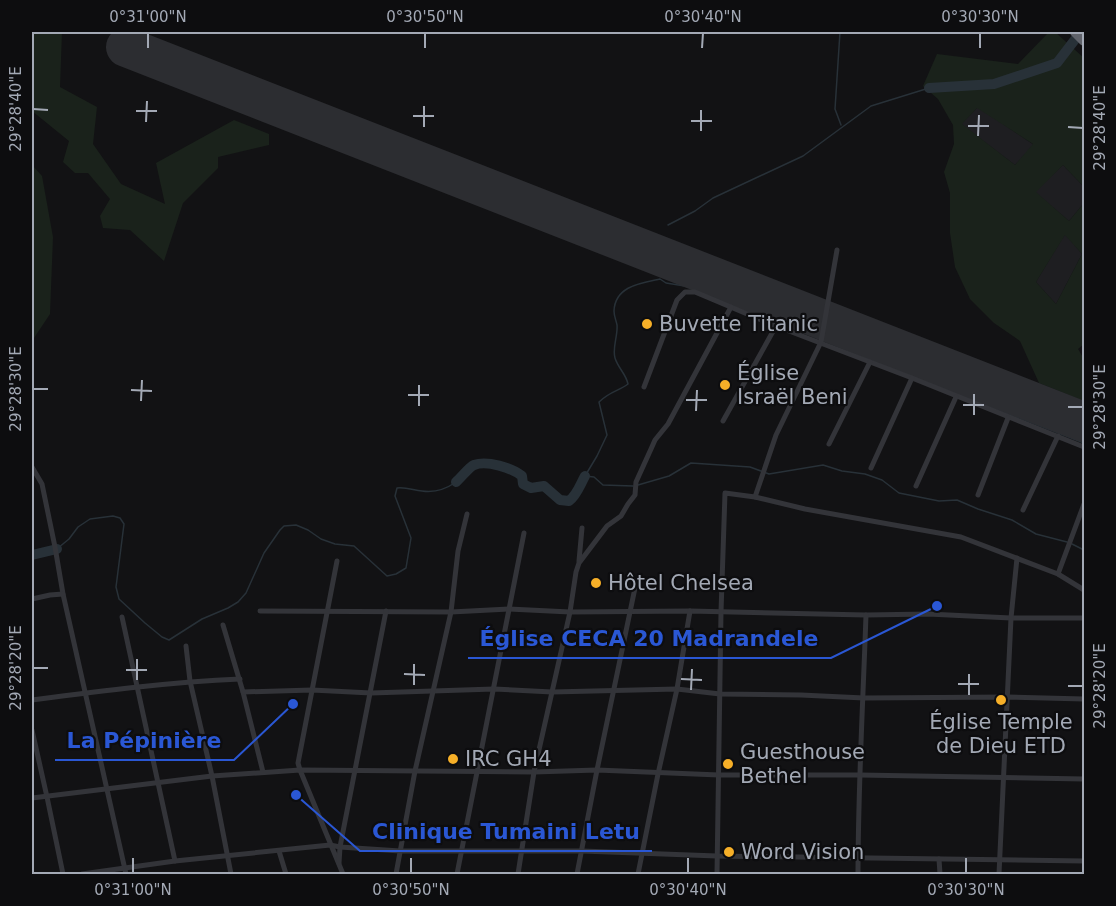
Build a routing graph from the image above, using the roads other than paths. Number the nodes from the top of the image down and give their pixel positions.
1 (837, 250) dead end
2 (731, 307) junction
3 (776, 326) junction
4 (821, 342) junction
5 (870, 362) junction
6 (912, 378) junction
7 (644, 387) dead end
8 (956, 397) junction
9 (1008, 418) junction
10 (723, 422) dead end
11 (1058, 436) junction
12 (829, 444) dead end
13 (1084, 447) edge
14 (32, 467) edge
15 (871, 468) dead end
16 (916, 486) dead end
17 (978, 495) dead end
18 (755, 497) junction
19 (1084, 504) edge
20 (1023, 510) dead end
21 (467, 514) dead end
22 (582, 528) dead end
23 (524, 533) dead end
24 (1017, 558) junction
25 (337, 561) dead end
26 (579, 563) junction
27 (1058, 574) junction
28 (635, 588) dead end
29 (1084, 590) edge
30 (63, 594) junction
31 (32, 599) edge
32 (509, 609) junction
33 (260, 611) dead end
34 (386, 611) junction
35 (690, 611) junction
36 (328, 612) junction
37 (451, 612) junction
38 (570, 612) junction
39 (629, 612) junction
40 (721, 612) junction
41 (866, 615) junction
42 (122, 617) dead end
43 (1011, 618) junction
44 (1084, 618) edge
45 (223, 626) dead end
46 (186, 646) dead end
47 (240, 679) junction
48 (190, 681) junction
49 (138, 686) junction
50 (494, 689) junction
51 (677, 689) junction
52 (312, 690) junction
53 (432, 690) junction
54 (613, 691) junction
55 (243, 692) junction
56 (552, 692) junction
57 (85, 693) junction
58 (371, 693) junction
59 (720, 694) junction
60 (1007, 697) junction
61 (864, 698) junction
62 (1084, 699) edge
63 (32, 700) edge
64 (32, 730) edge
65 (300, 770) junction
66 (597, 770) junction
67 (355, 771) junction
68 (415, 771) junction
69 (476, 771) junction
70 (658, 771) junction
71 (263, 772) junction
72 (534, 772) junction
73 (719, 775) junction
74 (860, 775) junction
75 (212, 776) junction
76 (1003, 777) junction
77 (1084, 779) edge
78 (159, 783) junction
79 (108, 789) junction
80 (47, 797) junction
81 (32, 798) edge
82 (330, 845) junction
83 (340, 847) junction
84 (461, 850) junction
85 (279, 851) junction
86 (400, 851) junction
87 (522, 851) junction
88 (582, 851) junction
89 (642, 853) junction
90 (227, 856) junction
91 (717, 856) junction
92 (858, 859) junction
93 (939, 859) junction
94 (1000, 860) junction
95 (175, 861) junction
96 (1084, 861) edge
97 (339, 865) junction
98 (125, 872) edge
99 (63, 874) edge
100 (82, 874) edge
101 (231, 874) edge
102 (286, 874) edge
103 (343, 874) edge
104 (396, 874) edge
105 (457, 874) edge
106 (518, 874) edge
107 (577, 874) edge
108 (638, 874) edge
109 (717, 874) edge
110 (858, 874) edge
111 (940, 874) edge
112 (999, 874) edge

1 - 4 street
2 - 3 street
2 - 7 street
2 - 26 street
3 - 4 street
3 - 10 street
4 - 5 street
4 - 18 street
5 - 6 street
5 - 12 street
6 - 8 street
6 - 15 street
8 - 9 street
8 - 16 street
9 - 11 street
9 - 17 street
11 - 13 street
11 - 20 street
14 - 30 street
18 - 24 street
18 - 40 street
19 - 27 street
21 - 37 street
22 - 26 street
23 - 32 street
24 - 27 street
24 - 43 street
25 - 36 street
26 - 38 street
27 - 29 street
28 - 39 street
30 - 31 street
30 - 57 street
32 - 37 street
32 - 38 street
32 - 50 street
33 - 36 street
34 - 36 street
34 - 37 street
34 - 58 street
35 - 39 street
35 - 40 street
35 - 51 street
36 - 52 street
37 - 53 street
38 - 39 street
38 - 56 street
39 - 54 street
40 - 41 street
40 - 59 street
41 - 43 street
41 - 61 street
42 - 49 street
43 - 44 street
43 - 60 street
45 - 47 street
46 - 48 street
47 - 48 street
47 - 55 street
48 - 49 street
48 - 75 street
49 - 57 street
49 - 78 street
50 - 53 street
50 - 56 street
50 - 69 street
51 - 54 street
51 - 59 street
51 - 70 street
52 - 55 street
52 - 58 street
52 - 65 street
53 - 58 street
53 - 68 street
54 - 56 street
54 - 66 street
55 - 71 street
56 - 72 street
57 - 63 street
57 - 79 street
58 - 67 street
59 - 61 street
59 - 73 street
60 - 61 street
60 - 62 street
60 - 76 street
61 - 74 street
64 - 80 street
65 - 67 street
65 - 71 street
65 - 82 street
66 - 70 street
66 - 72 street
66 - 88 street
67 - 68 street
67 - 83 street
68 - 69 street
68 - 86 street
69 - 72 street
69 - 84 street
70 - 73 street
70 - 89 street
71 - 75 street
72 - 87 street
73 - 74 street
73 - 91 street
74 - 76 street
74 - 92 street
75 - 78 street
75 - 90 street
76 - 77 street
76 - 94 street
78 - 79 street
78 - 95 street
79 - 80 street
79 - 98 street
80 - 81 street
80 - 99 street
82 - 83 street
82 - 85 street
82 - 97 street
83 - 86 street
83 - 97 street
84 - 86 street
84 - 87 street
84 - 105 street
85 - 90 street
85 - 102 street
86 - 104 street
87 - 88 street
87 - 106 street
88 - 89 street
88 - 107 street
89 - 91 street
89 - 108 street
90 - 95 street
90 - 101 street
91 - 92 street
91 - 109 street
92 - 93 street
92 - 110 street
93 - 94 street
93 - 111 street
94 - 96 street
94 - 112 street
95 - 98 street
97 - 103 street
98 - 100 street

